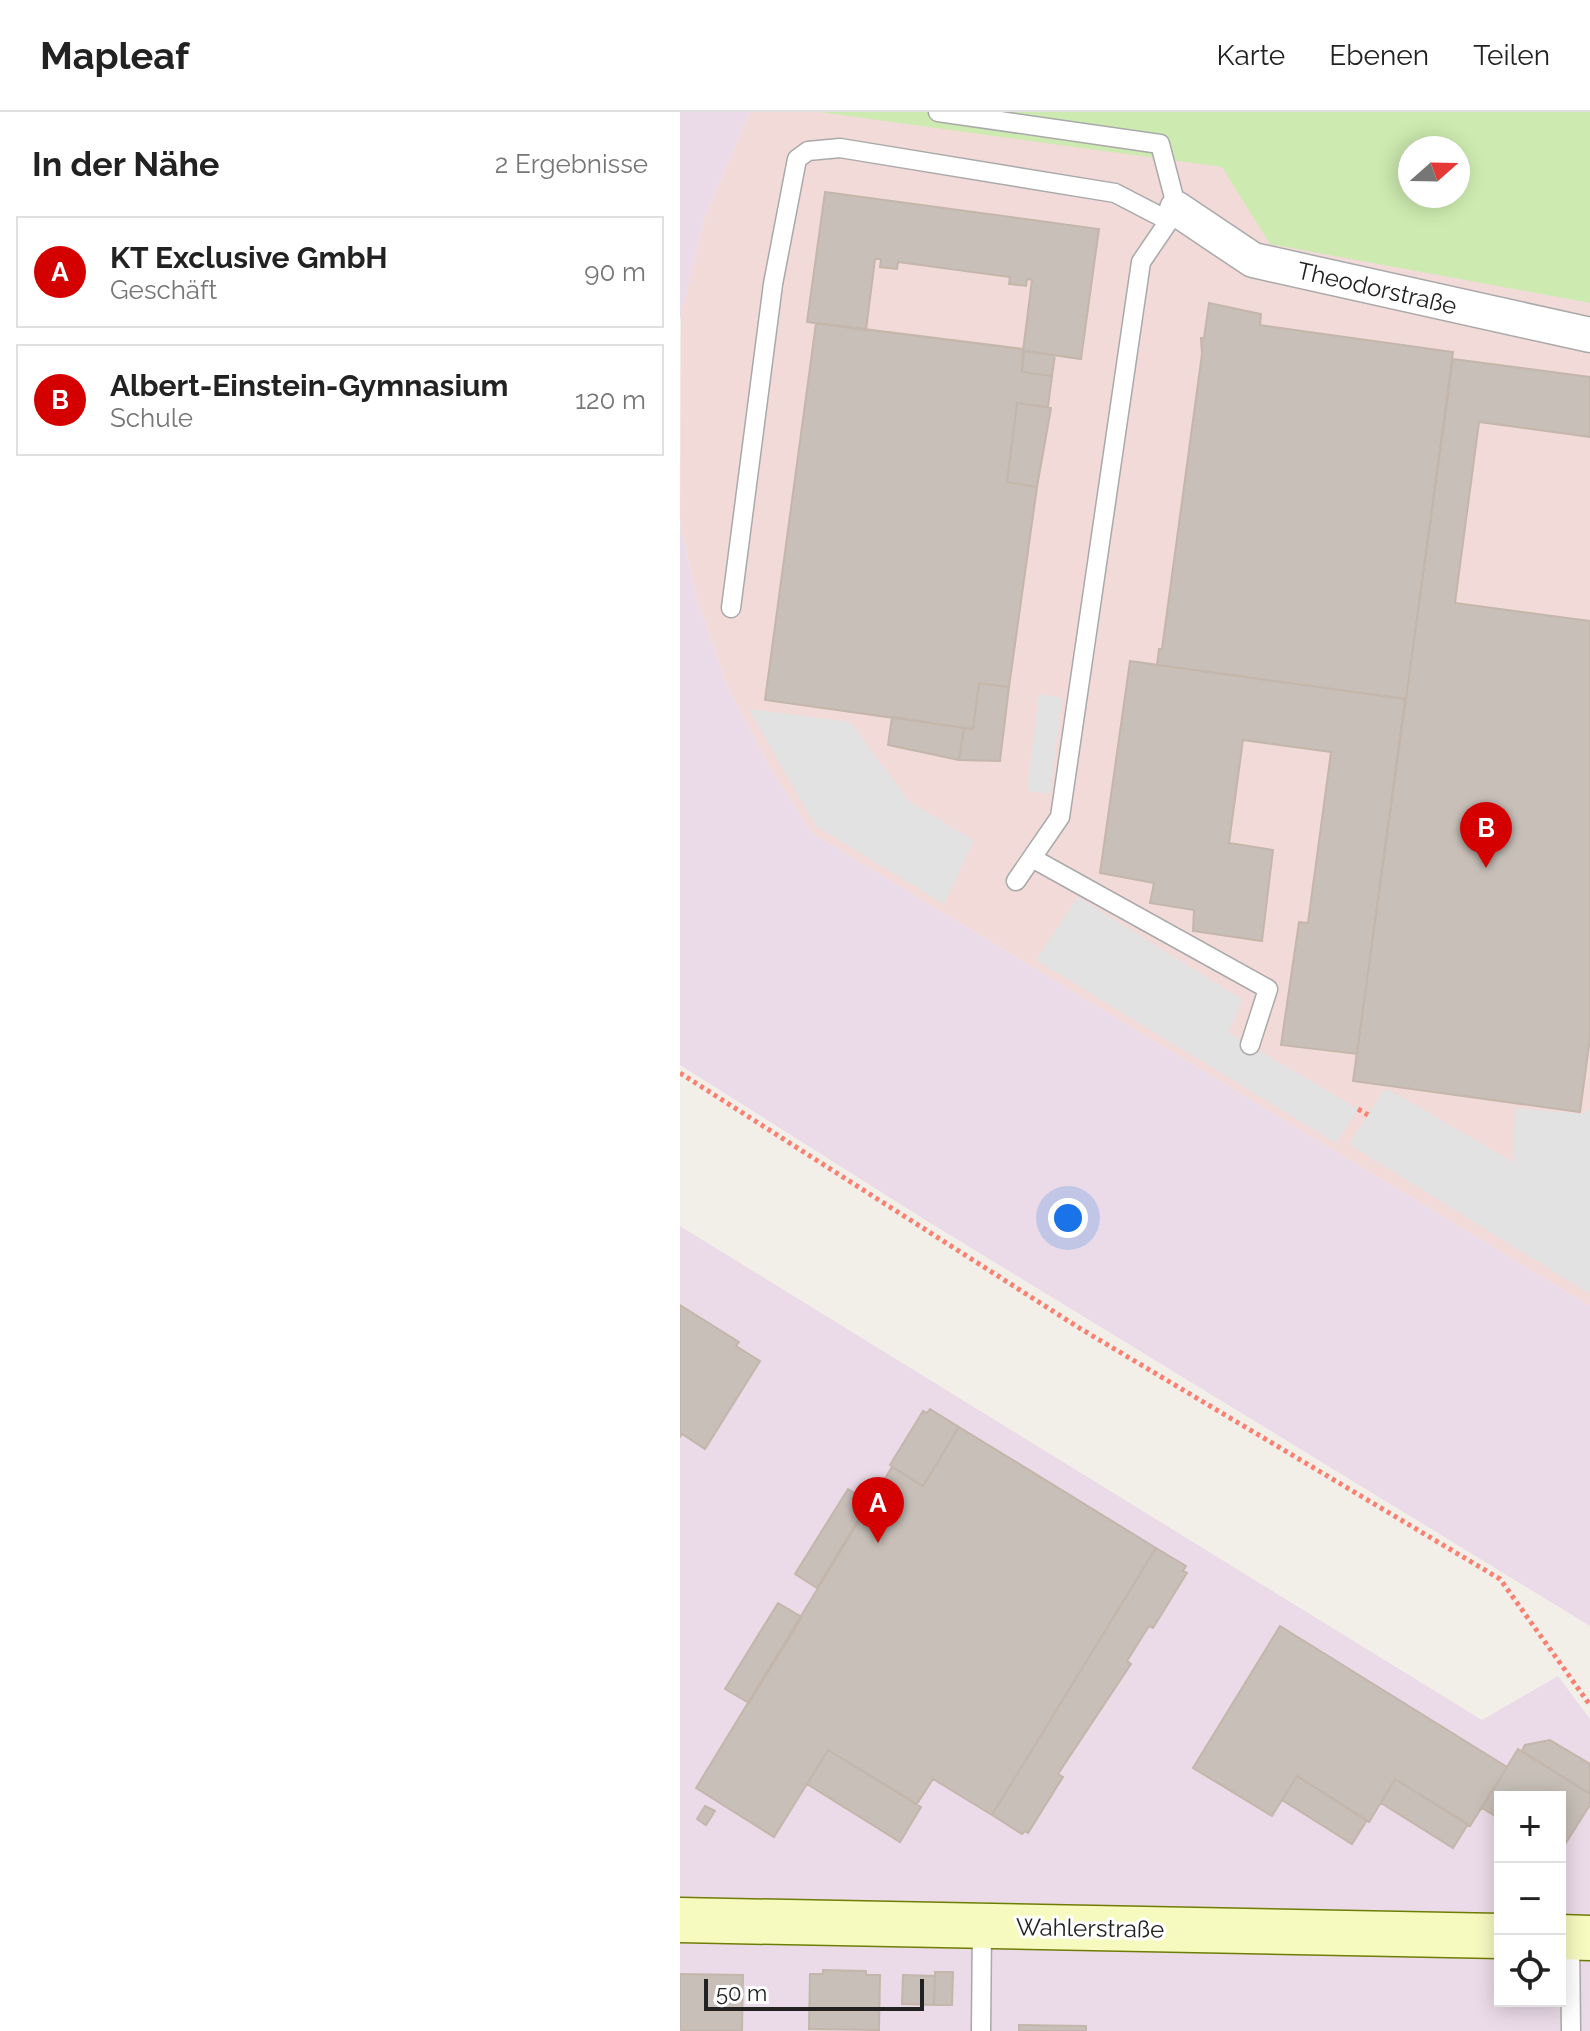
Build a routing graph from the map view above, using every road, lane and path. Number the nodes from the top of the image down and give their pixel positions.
1 (938, 112) edge
2 (1173, 215) junction
3 (1590, 335) edge
4 (731, 608) dead end
5 (1032, 858) junction
6 (1016, 881) dead end
7 (1250, 1045) dead end
8 (680, 1073) edge
9 (1358, 1109) dead end
10 (1368, 1115) dead end
11 (1590, 1705) edge
12 (680, 1920) edge
13 (982, 1926) junction
14 (1494, 1936) edge
15 (1573, 1938) edge
16 (981, 2031) edge
17 (1571, 2031) edge

1 - 2 lane
2 - 3 street, Theodorstraße
2 - 4 lane
2 - 5 lane
5 - 6 lane
5 - 7 lane
8 - 11 path
9 - 10 path
12 - 13 street, Wahlerstraße
13 - 14 street, Wahlerstraße
13 - 16 lane
15 - 17 lane

